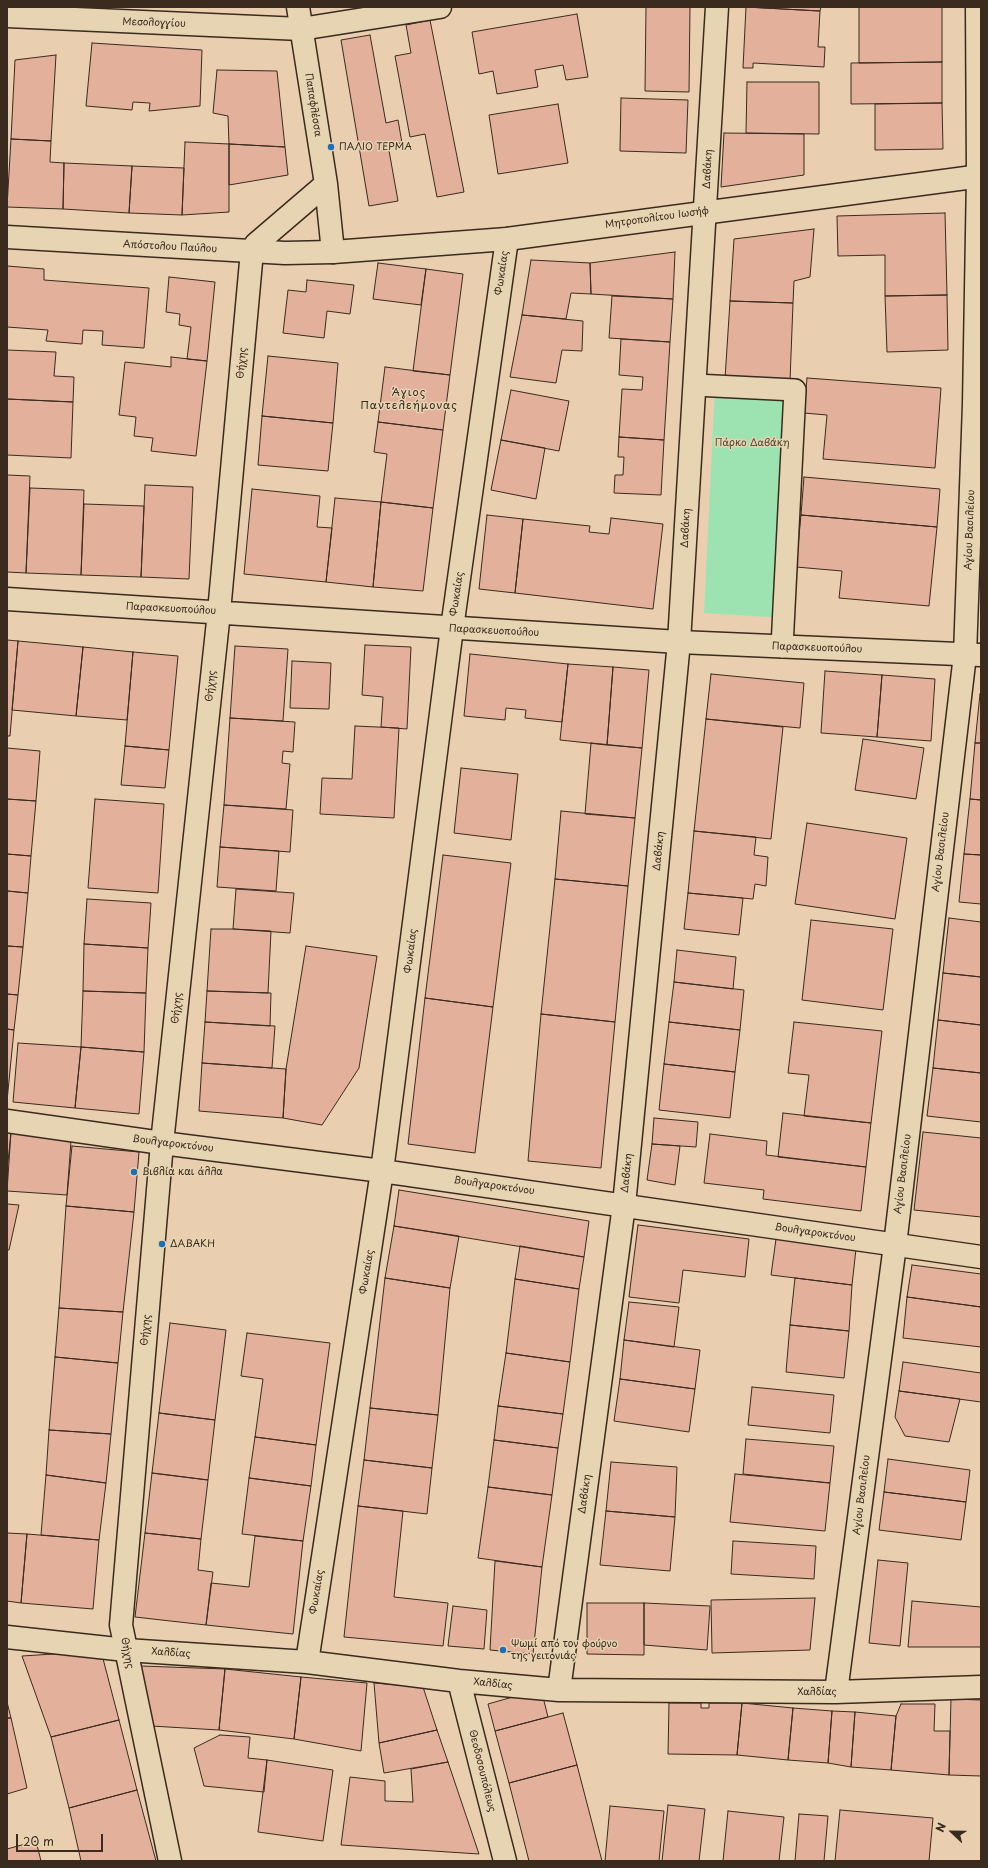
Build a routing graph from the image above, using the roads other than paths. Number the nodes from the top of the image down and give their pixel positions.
1 (298, 7) edge
2 (440, 7) edge
3 (717, 7) edge
4 (977, 7) edge
5 (7, 16) edge
6 (301, 29) junction
7 (979, 176) edge
8 (326, 184) junction
9 (705, 212) junction
10 (7, 238) edge
11 (507, 239) junction
12 (252, 251) junction
13 (333, 252) junction
14 (695, 385) junction
15 (7, 599) edge
16 (219, 612) junction
17 (452, 628) junction
18 (680, 642) junction
19 (782, 647) junction
20 (973, 655) edge
21 (7, 1121) edge
22 (162, 1143) junction
23 (382, 1171) junction
24 (624, 1205) junction
25 (895, 1245) junction
26 (981, 1257) edge
27 (7, 1637) edge
28 (126, 1650) junction
29 (307, 1662) junction
30 (459, 1681) junction
31 (981, 1687) edge
32 (559, 1690) junction
33 (836, 1692) junction
34 (170, 1861) edge
35 (505, 1861) edge

1 - 6 street, Παπαφλέσσα
2 - 6 street, Μεσολογγίου
3 - 9 street, Δαβάκη
4 - 7 street, Αγίου Βασιλείου
5 - 6 street, Μεσολογγίου
6 - 8 street, Παπαφλέσσα
7 - 9 street, Μητροπολίτου Ιωσήφ
7 - 20 street, Αγίου Βασιλείου
8 - 12 street
8 - 13 street, Παπαφλέσσα
9 - 11 street, Μητροπολίτου Ιωσήφ
9 - 14 street, Δαβάκη
10 - 12 street, Απόστολου Παύλου
11 - 13 street, Μητροπολίτου Ιωσήφ
11 - 17 street, Φωκαίας
12 - 13 street, Απόστολου Παύλου
12 - 16 street, Θήχης
14 - 18 street, Δαβάκη
14 - 19 street
15 - 16 street, Παρασκευοπούλου
16 - 17 street, Παρασκευοπούλου
16 - 22 street, Θήχης
17 - 18 street, Παρασκευοπούλου
17 - 23 street, Φωκαίας
18 - 19 street, Παρασκευοπούλου
18 - 24 street, Δαβάκη
19 - 20 street, Παρασκευοπούλου
20 - 25 street, Αγίου Βασιλείου
21 - 22 street, Βουλγαροκτόνου
22 - 23 street, Βουλγαροκτόνου
22 - 28 street, Θήχης
23 - 24 street, Βουλγαροκτόνου
23 - 29 street, Φωκαίας
24 - 25 street, Βουλγαροκτόνου
24 - 32 street, Δαβάκη
25 - 26 street, Βουλγαροκτόνου
25 - 33 street, Αγίου Βασιλείου
27 - 28 street, Χαλδίας
28 - 29 street, Χαλδίας
28 - 34 street, Θήχης
29 - 30 street, Χαλδίας
30 - 32 street, Χαλδίας
30 - 35 street, Θεοδοσουπόλεως
31 - 33 street, Χαλδίας
32 - 33 street, Χαλδίας

